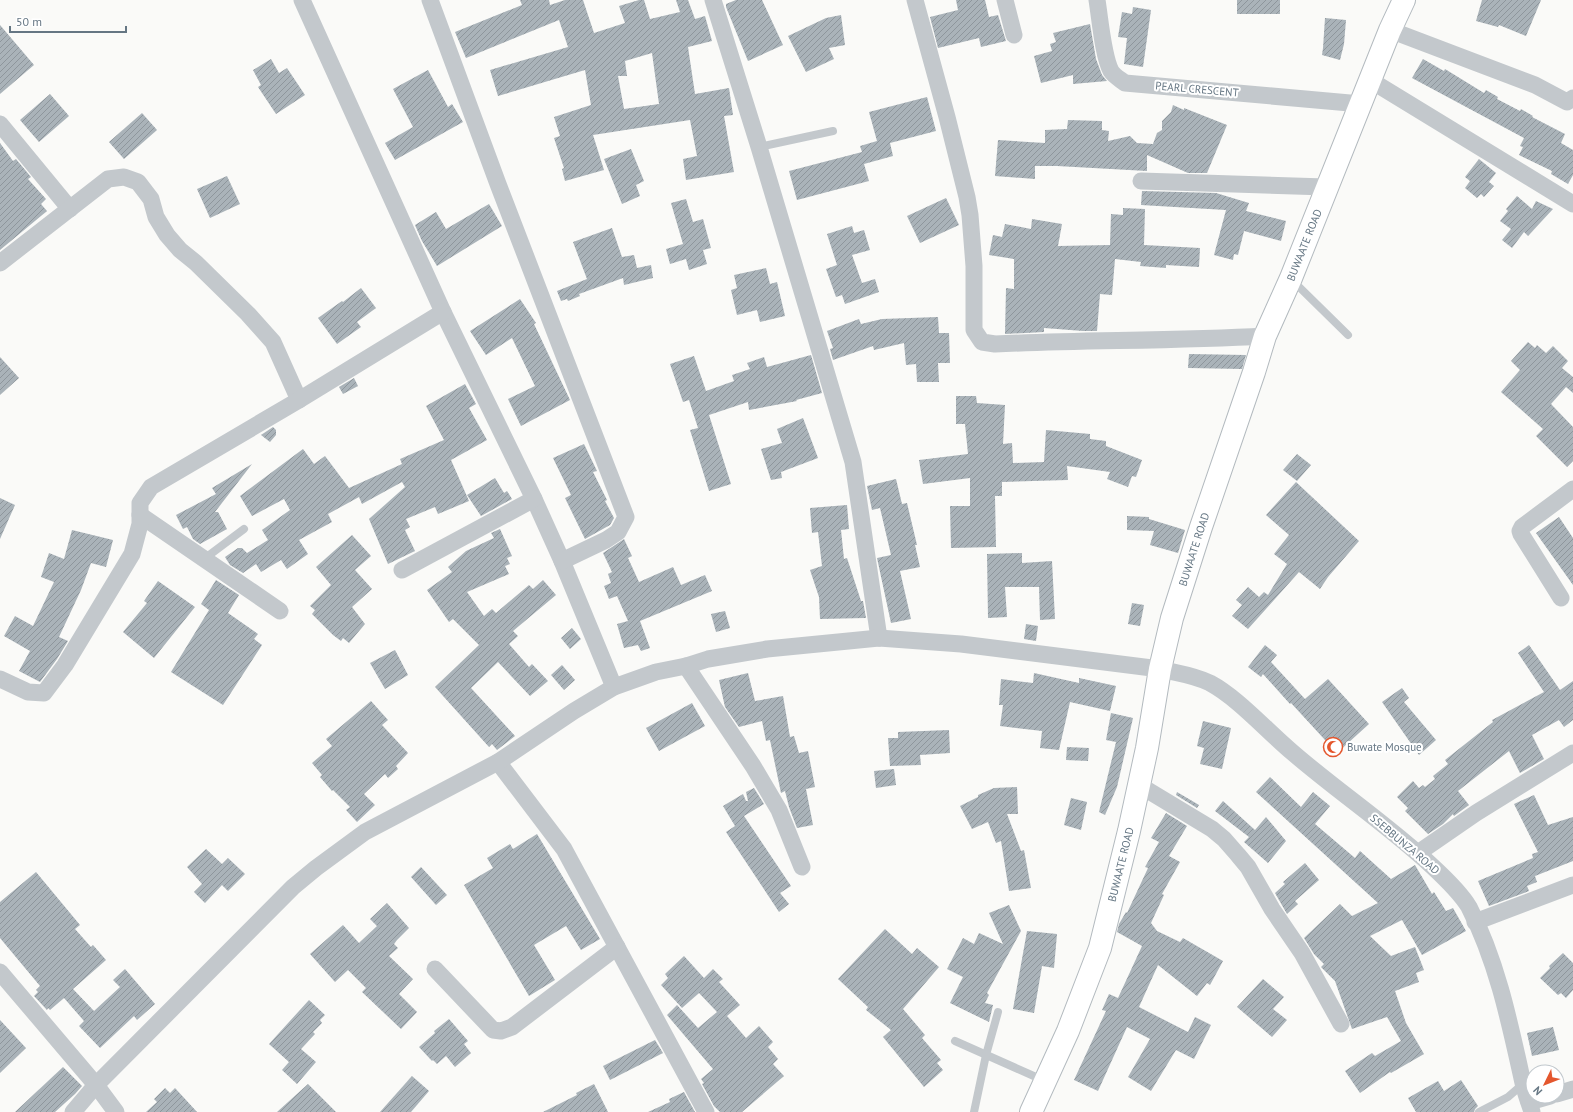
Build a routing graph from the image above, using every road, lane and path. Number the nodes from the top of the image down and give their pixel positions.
1 (302, 0) edge
2 (430, 0) edge
3 (713, 0) edge
4 (915, 0) edge
5 (1005, 0) edge
6 (1097, 0) edge
7 (1404, 0) edge
8 (1390, 30) junction
9 (1014, 35) dead end
10 (1370, 80) junction
11 (1573, 98) edge
12 (1360, 104) junction
13 (0, 124) edge
14 (833, 132) dead end
15 (759, 147) junction
16 (1141, 181) dead end
17 (1326, 187) junction
18 (1573, 204) edge
19 (70, 209) junction
20 (0, 263) edge
21 (1291, 278) junction
22 (444, 312) junction
23 (1348, 335) dead end
24 (1265, 336) junction
25 (299, 400) junction
26 (1570, 494) edge
27 (534, 499) junction
28 (140, 515) junction
29 (244, 529) dead end
30 (204, 559) junction
31 (562, 561) junction
32 (402, 570) dead end
33 (1561, 598) dead end
34 (280, 611) dead end
35 (879, 638) junction
36 (686, 666) junction
37 (1160, 669) junction
38 (0, 678) edge
39 (614, 687) junction
40 (1573, 753) edge
41 (498, 762) junction
42 (1139, 785) junction
43 (1418, 853) junction
44 (802, 866) dead end
45 (1573, 885) edge
46 (1475, 922) junction
47 (617, 947) junction
48 (435, 969) dead end
49 (0, 972) edge
50 (998, 1012) dead end
51 (1341, 1024) dead end
52 (955, 1041) dead end
53 (986, 1055) junction
54 (1046, 1081) junction
55 (1523, 1084) junction
56 (96, 1085) junction
57 (1530, 1107) edge
58 (73, 1112) edge
59 (116, 1112) edge
60 (706, 1112) edge
61 (974, 1112) edge
62 (1031, 1112) edge
63 (1478, 1112) edge

1 - 22 street
2 - 31 street
3 - 15 street
4 - 24 street
5 - 9 street
6 - 12 street, PEARL CRESCENT
7 - 8 street, BUWAATE ROAD
8 - 10 street, BUWAATE ROAD
8 - 11 street
10 - 12 street, BUWAATE ROAD
10 - 18 street
12 - 17 street, BUWAATE ROAD
13 - 19 street
14 - 15 lane
15 - 35 street
16 - 17 street
17 - 21 street, BUWAATE ROAD
19 - 20 street
19 - 25 street
21 - 23 lane
21 - 24 street, BUWAATE ROAD
22 - 25 street
22 - 27 street
24 - 37 street, BUWAATE ROAD
25 - 28 street
26 - 33 street
27 - 31 street
27 - 32 street
28 - 30 street
28 - 38 street
29 - 30 lane
30 - 34 street
31 - 39 street
35 - 36 street, SSEBBUNZA ROAD
35 - 37 street, SSEBBUNZA ROAD
36 - 39 street, SSEBBUNZA ROAD
36 - 44 street
37 - 42 street, BUWAATE ROAD
37 - 43 street, SSEBBUNZA ROAD
39 - 41 street, SSEBBUNZA ROAD
40 - 43 street
41 - 47 street
41 - 56 street, SSEBBUNZA ROAD
42 - 51 street
42 - 54 street, BUWAATE ROAD
43 - 46 street, SSEBBUNZA ROAD
45 - 46 street
46 - 55 street, SSEBBUNZA ROAD
47 - 48 street
47 - 60 street
49 - 56 street
50 - 53 lane
52 - 53 lane
53 - 54 lane
53 - 61 lane
54 - 62 street, BUWAATE ROAD
55 - 57 street, SSEBBUNZA ROAD
55 - 63 lane
56 - 58 street, SSEBBUNZA ROAD
56 - 59 street

